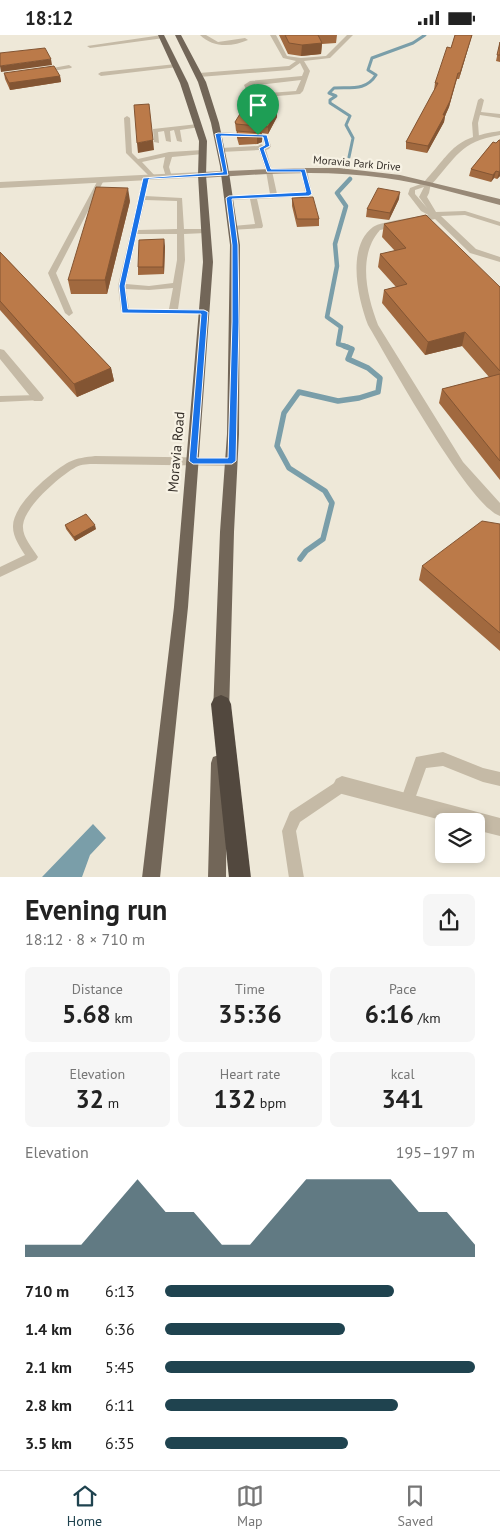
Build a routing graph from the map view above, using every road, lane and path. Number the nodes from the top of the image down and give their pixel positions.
1 (178, 35) edge
2 (203, 35) edge
3 (273, 35) edge
4 (350, 35) edge
5 (162, 36) edge
6 (245, 40) dead end
7 (90, 46) dead end
8 (301, 61) junction
9 (176, 66) junction
10 (69, 67) dead end
11 (28, 72) edge
12 (100, 74) dead end
13 (198, 75) junction
14 (304, 78) junction
15 (481, 100) dead end
16 (478, 113) junction
17 (500, 116) edge
18 (127, 118) dead end
19 (198, 127) junction
20 (177, 128) junction
21 (167, 129) junction
22 (500, 133) edge
23 (218, 134) junction
24 (476, 137) junction
25 (260, 142) junction
26 (247, 143) junction
27 (181, 147) junction
28 (158, 149) junction
29 (170, 149) junction
30 (221, 150) junction
31 (203, 152) junction
32 (137, 161) junction
33 (304, 170) junction
34 (269, 171) junction
35 (226, 174) junction
36 (202, 175) junction
37 (169, 177) junction
38 (150, 178) junction
39 (100, 180) junction
40 (428, 183) junction
41 (0, 185) edge
42 (274, 196) junction
43 (253, 197) junction
44 (142, 198) junction
45 (229, 198) junction
46 (500, 201) edge
47 (435, 215) junction
48 (500, 224) edge
49 (233, 228) junction
50 (181, 231) junction
51 (206, 231) junction
52 (135, 232) junction
53 (500, 260) edge
54 (177, 285) junction
55 (122, 286) junction
56 (173, 312) junction
57 (204, 312) junction
58 (69, 313) dead end
59 (0, 352) edge
60 (0, 399) edge
61 (38, 399) joint
62 (193, 461) junction
63 (232, 461) junction
64 (500, 511) edge
65 (0, 572) edge
66 (221, 705) junction
67 (500, 779) edge
68 (342, 785) joint
69 (407, 802) junction
70 (500, 827) edge
71 (151, 877) edge
72 (217, 877) edge
73 (240, 877) edge
74 (296, 877) edge

1 - 13 main road
2 - 6 lane
3 - 8 lane
4 - 8 lane
5 - 7 lane
5 - 9 main road, Moravia Road
8 - 13 lane
8 - 14 lane
9 - 12 lane
9 - 19 main road, Moravia Road
10 - 11 street
13 - 23 main road
14 - 14 lane
15 - 16 lane
16 - 17 lane
16 - 24 lane
18 - 32 lane
19 - 20 lane
19 - 31 main road, Moravia Road
20 - 21 lane
20 - 27 lane
21 - 28 lane
21 - 29 lane
22 - 24 street
23 - 26 lane
23 - 30 main road
24 - 40 street
25 - 26 lane
25 - 26 lane
25 - 34 lane
26 - 30 lane
27 - 29 lane
27 - 31 lane
28 - 29 lane
28 - 32 lane
29 - 37 lane
30 - 35 main road
31 - 36 main road, Moravia Road
32 - 38 lane
33 - 34 main road, Moravia Park Drive
33 - 40 main road, Moravia Park Drive
33 - 42 lane
34 - 35 main road, Moravia Park Drive
34 - 42 lane
35 - 36 main road, Moravia Park Drive
35 - 45 main road
36 - 37 street, Moravia Park Drive
36 - 51 main road, Moravia Road
37 - 38 street, Moravia Park Drive
38 - 39 street, Moravia Park Drive
38 - 44 lane
39 - 41 street, Moravia Park Drive
39 - 58 lane
40 - 46 main road, Moravia Park Drive
40 - 47 lane
40 - 47 lane
42 - 43 lane
43 - 45 lane
43 - 49 lane
44 - 50 lane
44 - 52 lane
45 - 49 main road
47 - 48 lane
47 - 53 lane
47 - 64 street
49 - 63 main road
50 - 51 lane
50 - 52 lane
50 - 54 lane
51 - 57 main road, Moravia Road
52 - 55 lane
54 - 55 lane
54 - 56 lane
55 - 56 lane
56 - 57 lane
57 - 62 main road, Moravia Road
59 - 61 street
60 - 61 lane
62 - 63 lane
62 - 65 lane
62 - 71 main road, Moravia Road
63 - 66 main road
66 - 72 main road
66 - 73 highway
67 - 69 lane
68 - 69 street
68 - 74 lane
69 - 70 street

